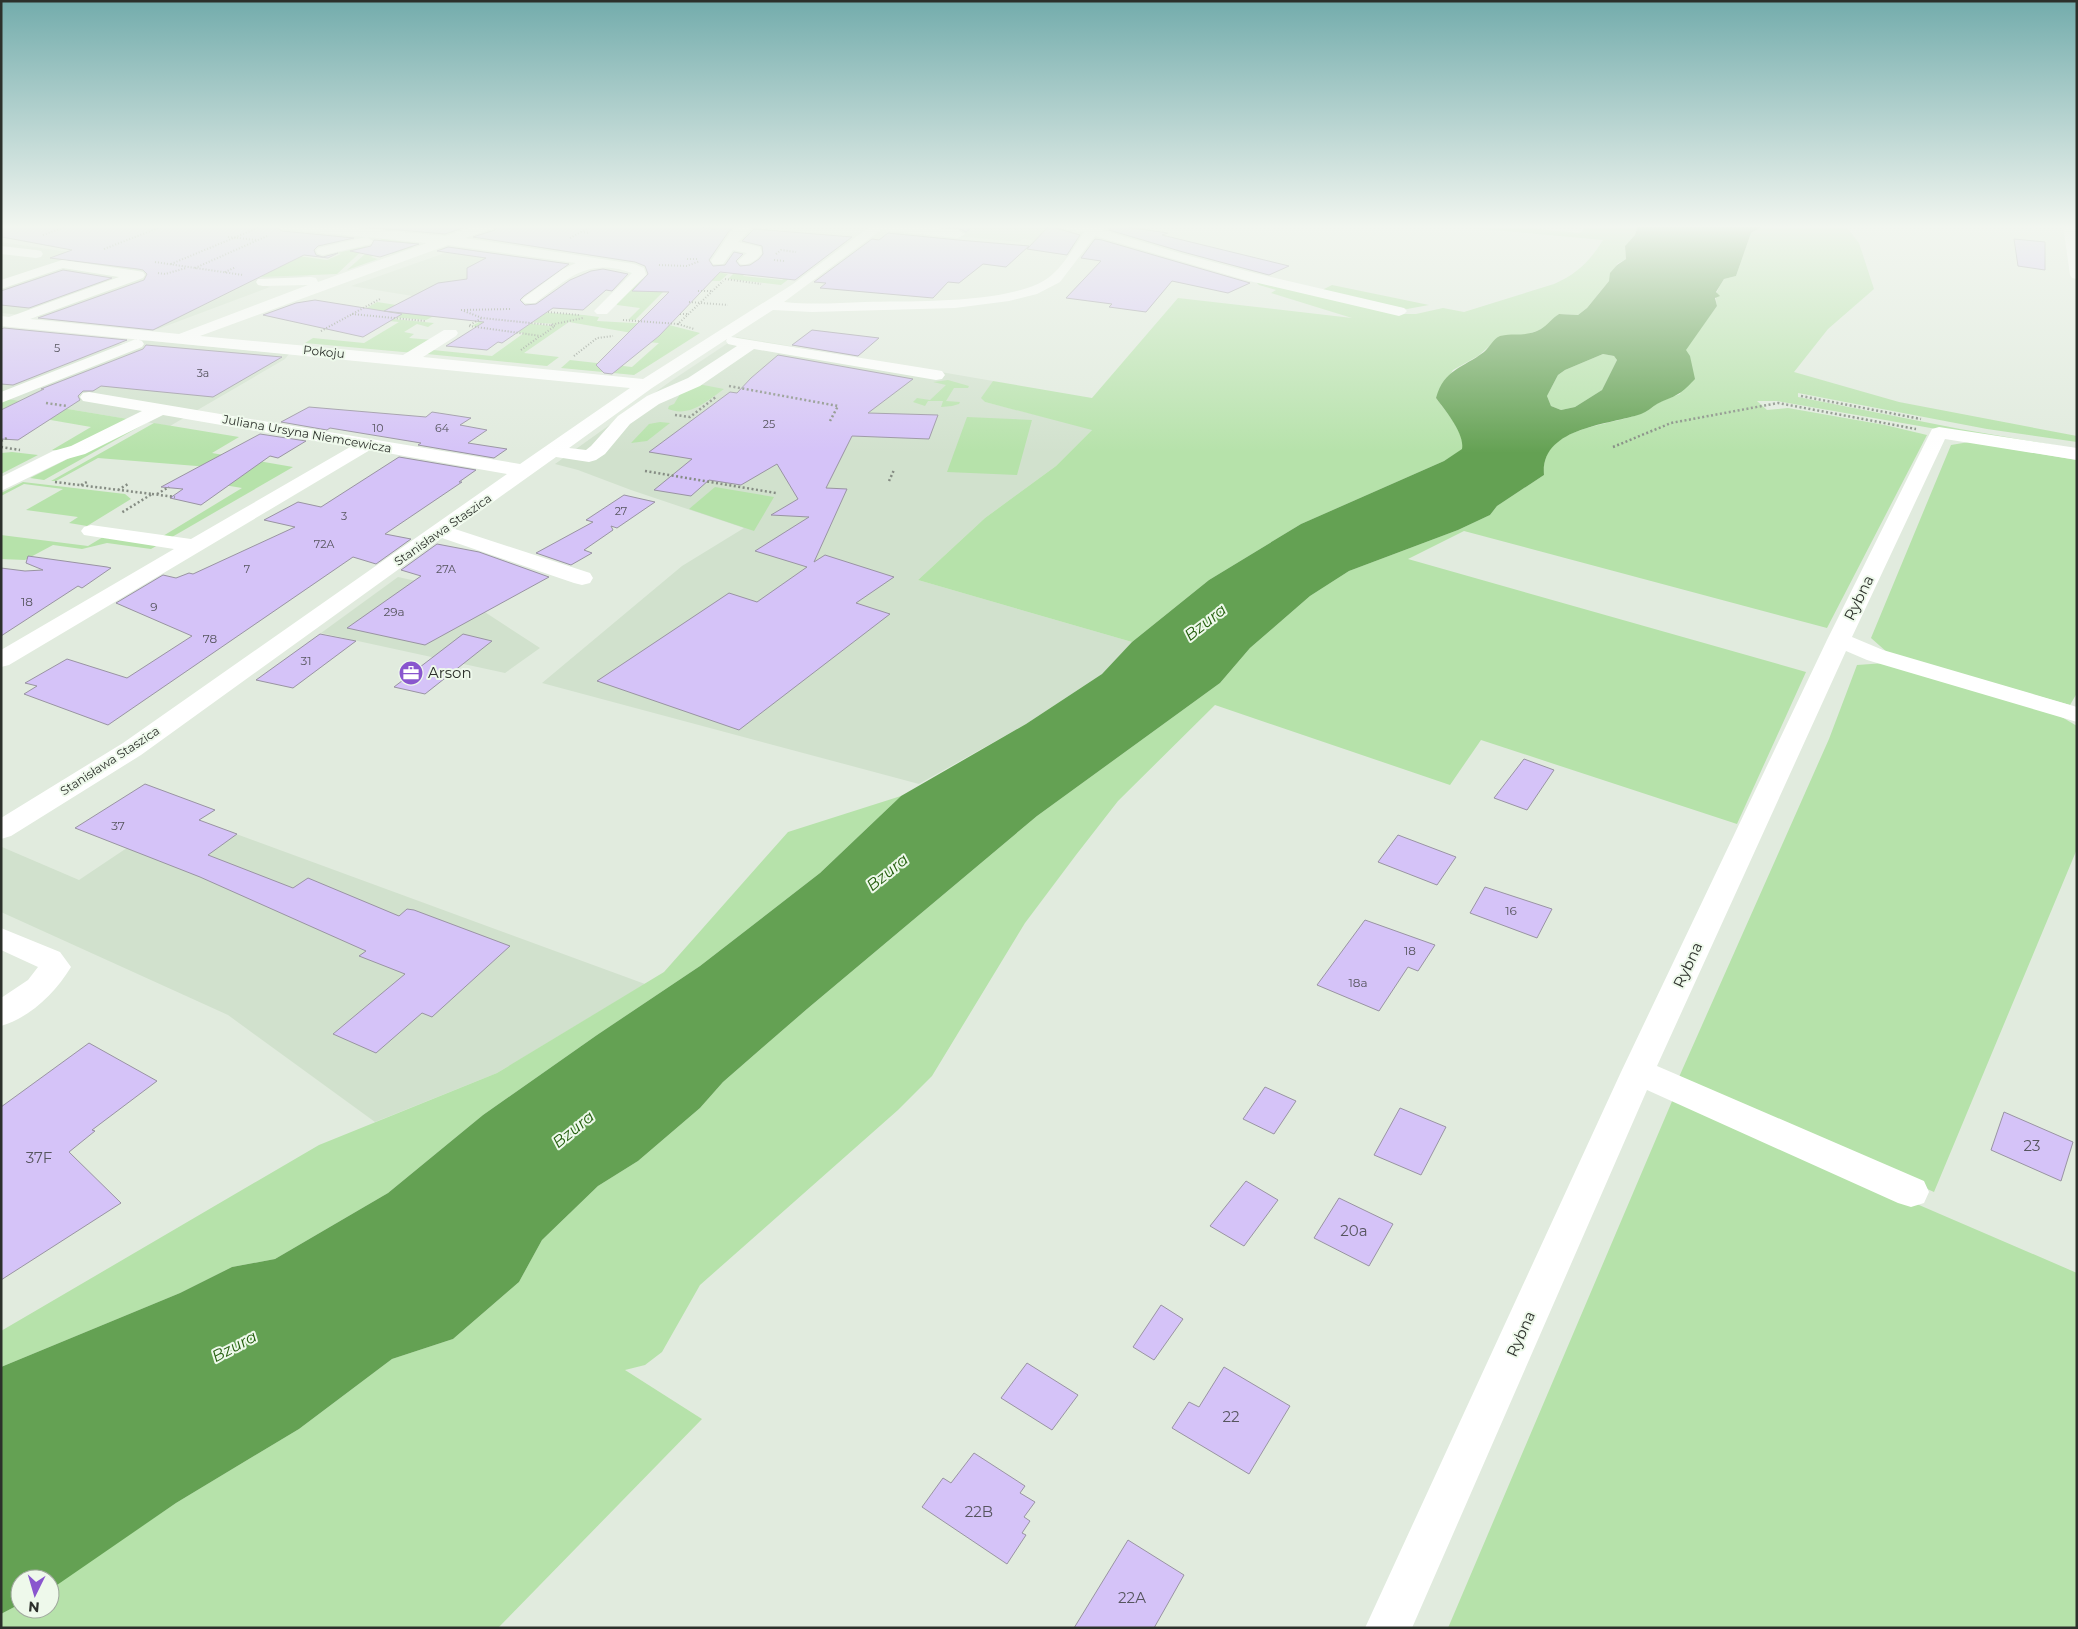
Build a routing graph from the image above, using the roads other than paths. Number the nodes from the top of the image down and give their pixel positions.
1 (62, 301) edge
2 (281, 301) edge
3 (612, 301) edge
4 (776, 301) edge
5 (970, 301) edge
6 (1352, 301) edge
7 (728, 305) road end
8 (766, 307) junction
9 (602, 311) dead end
10 (1399, 311) dead end
11 (5, 321) edge
12 (450, 333) dead end
13 (180, 338) junction
14 (717, 338) junction
15 (136, 344) dead end
16 (751, 344) junction
17 (407, 360) junction
18 (936, 374) dead end
19 (646, 384) junction
20 (89, 397) dead end
21 (1, 398) edge
22 (161, 409) junction
23 (366, 445) junction
24 (553, 451) junction
25 (2077, 454) edge
26 (526, 471) junction
27 (8, 481) edge
28 (91, 531) road end
29 (441, 532) junction
30 (196, 546) junction
31 (582, 578) dead end
32 (1839, 640) junction
33 (5, 655) edge
34 (2077, 715) edge
35 (1, 830) edge
36 (1, 938) edge
37 (1, 1014) edge
38 (1638, 1072) junction
39 (1911, 1192) dead end
40 (1388, 1628) edge

1 - 11 street
2 - 13 street
3 - 9 street
4 - 8 street, Stanisława Staszica
5 - 8 street
6 - 10 street
7 - 8 street
8 - 14 street, Stanisława Staszica
11 - 13 street, Pokoju
12 - 17 street
13 - 17 street, Pokoju
14 - 16 street
14 - 19 street, Stanisława Staszica
15 - 21 street
16 - 18 street
16 - 24 street
17 - 19 street, Pokoju
19 - 24 street, Stanisława Staszica
20 - 22 street, Juliana Ursyna Niemcewicza
22 - 23 street, Juliana Ursyna Niemcewicza
22 - 27 street
23 - 26 street, Juliana Ursyna Niemcewicza
23 - 30 street
24 - 26 street, Stanisława Staszica
25 - 32 street, Rybna
26 - 29 street, Stanisława Staszica
28 - 30 street
29 - 31 street
29 - 35 street, Stanisława Staszica
30 - 33 street
32 - 34 street
32 - 38 street, Rybna
36 - 37 street
38 - 39 street
38 - 40 street, Rybna

